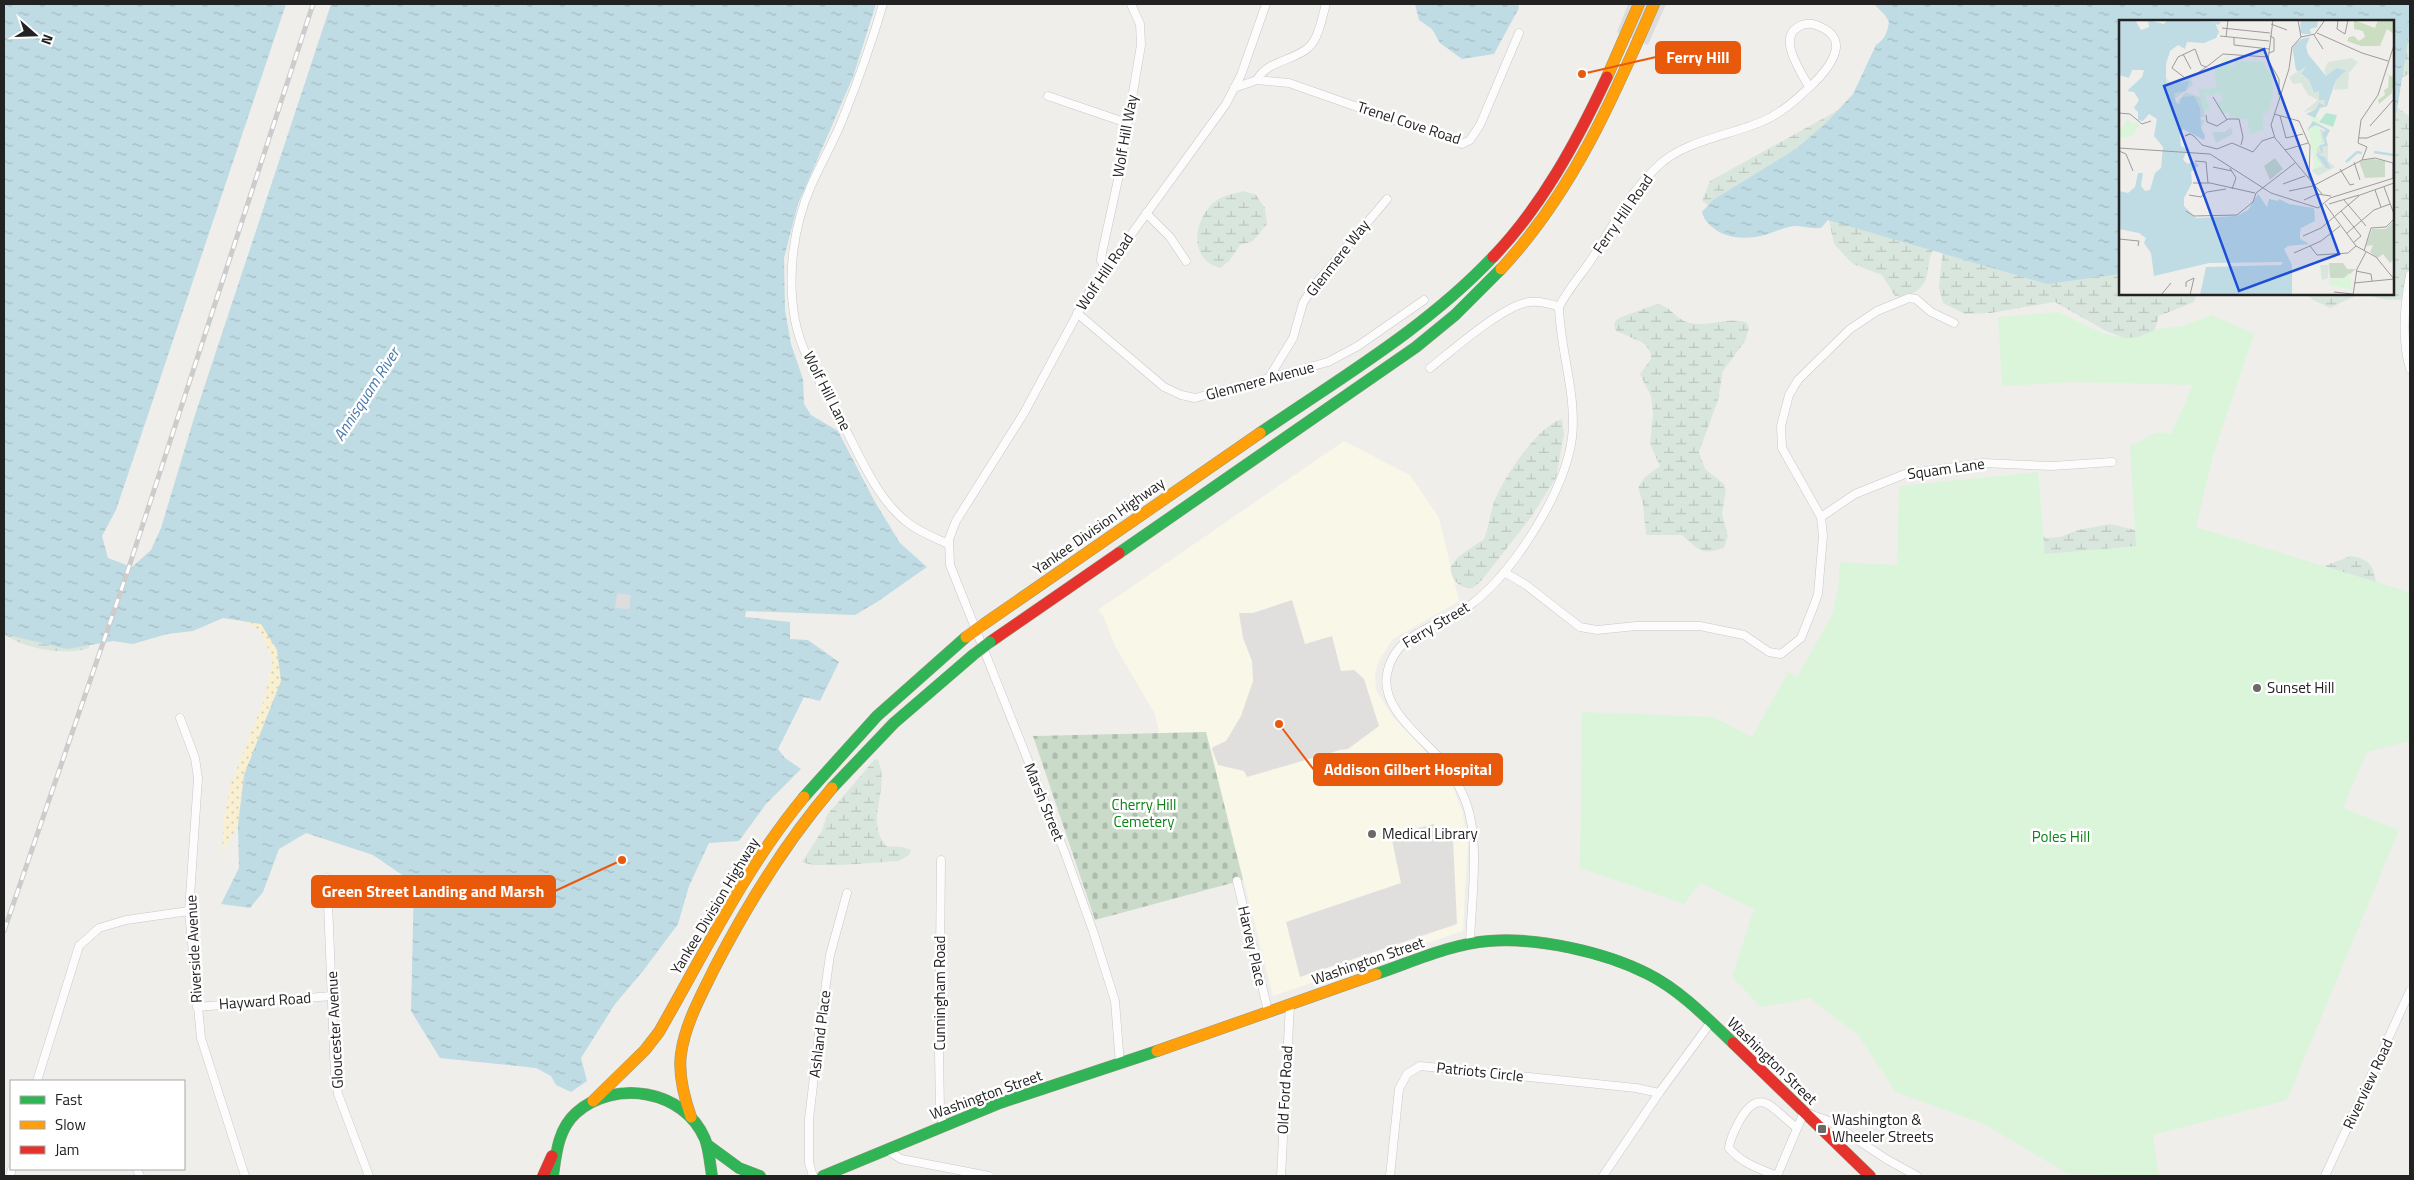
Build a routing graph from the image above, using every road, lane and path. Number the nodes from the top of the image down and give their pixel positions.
1 (882, 4) edge
2 (1131, 4) edge
3 (1266, 4) edge
4 (1326, 4) edge
5 (1639, 4) edge
6 (1654, 4) edge
7 (1519, 33) dead end
8 (1258, 80) junction
9 (1234, 88) junction
10 (1809, 88) junction
11 (1048, 96) dead end
12 (1127, 122) junction
13 (1387, 199) dead end
14 (1146, 213) junction
15 (1186, 261) dead end
16 (1105, 269) junction
17 (2410, 275) edge
18 (1424, 300) dead end
19 (1559, 307) junction
20 (1077, 313) junction
21 (1954, 323) dead end
22 (1430, 368) dead end
23 (2410, 369) edge
24 (1270, 376) junction
25 (2112, 462) dead end
26 (1821, 517) junction
27 (948, 544) junction
28 (1504, 572) junction
29 (180, 718) dead end
30 (941, 860) dead end
31 (327, 878) dead end
32 (1237, 881) dead end
33 (848, 893) dead end
34 (189, 911) junction
35 (1470, 944) junction
36 (2410, 991) edge
37 (332, 996) junction
38 (1290, 1004) junction
39 (198, 1007) junction
40 (1268, 1011) junction
41 (1711, 1022) junction
42 (1120, 1064) junction
43 (37, 1080) edge
44 (1659, 1094) junction
45 (593, 1101) junction
46 (1804, 1112) junction
47 (691, 1116) junction
48 (943, 1126) junction
49 (1797, 1128) junction
50 (708, 1146) junction
51 (555, 1150) junction
52 (887, 1150) junction
53 (245, 1176) edge
54 (370, 1176) edge
55 (544, 1176) edge
56 (553, 1176) edge
57 (712, 1176) edge
58 (760, 1176) edge
59 (813, 1176) edge
60 (824, 1176) edge
61 (988, 1176) edge
62 (1281, 1176) edge
63 (1390, 1176) edge
64 (1603, 1176) edge
65 (1777, 1176) edge
66 (1870, 1176) edge
67 (1917, 1176) edge
68 (2325, 1176) edge

1 - 27 street, Wolf Hill Lane
2 - 12 street, Wolf Hill Way
3 - 9 street, Wolf Hill Road
4 - 8 street
5 - 45 main road, Yankee Division Highway, bridge
6 - 47 main road, Yankee Division Highway, bridge
7 - 8 street, Trenel Cove Road
8 - 9 street, Trenel Cove Road
9 - 14 street, Wolf Hill Road
10 - 10 street, Ferry Hill Road
10 - 19 street, Ferry Hill Road
11 - 12 street
12 - 16 street, Wolf Hill Way
13 - 24 street, Glenmere Way
14 - 15 street
14 - 16 street, Wolf Hill Road
16 - 20 street, Wolf Hill Road
17 - 23 street
18 - 24 street, Glenmere Avenue
19 - 22 street
19 - 28 street, Ferry Street
20 - 24 street, Glenmere Avenue
20 - 27 street, Wolf Hill Road
21 - 26 street
25 - 26 street, Squam Lane
26 - 28 street
27 - 42 street, Marsh Street
28 - 35 street, Ferry Street
29 - 34 street, Riverside Avenue
30 - 48 street, Cunningham Road
31 - 37 street, Gloucester Avenue
32 - 40 street, Harvey Place
33 - 59 street, Ashland Place
34 - 39 street, Riverside Avenue
34 - 43 street
35 - 38 main road, Washington Street
35 - 41 main road, Washington Street
36 - 68 street, Riverview Road
37 - 39 street, Hayward Road
37 - 54 street, Gloucester Avenue
38 - 40 main road, Washington Street
38 - 62 street, Old Ford Road
39 - 53 street, Riverside Avenue
40 - 42 main road, Washington Street
41 - 44 street
41 - 46 main road, Washington Street
42 - 48 main road, Washington Street
44 - 63 street, Patriots Circle
44 - 64 street
45 - 47 main road
45 - 51 main road, Yankee Division Highway
46 - 49 street
46 - 66 main road, Washington Street
46 - 67 street
47 - 50 main road
48 - 52 main road, Washington Street
49 - 65 street
49 - 65 street
50 - 57 main road
50 - 58 main road
51 - 55 main road
51 - 56 main road
52 - 60 main road, Washington Street
52 - 61 street

